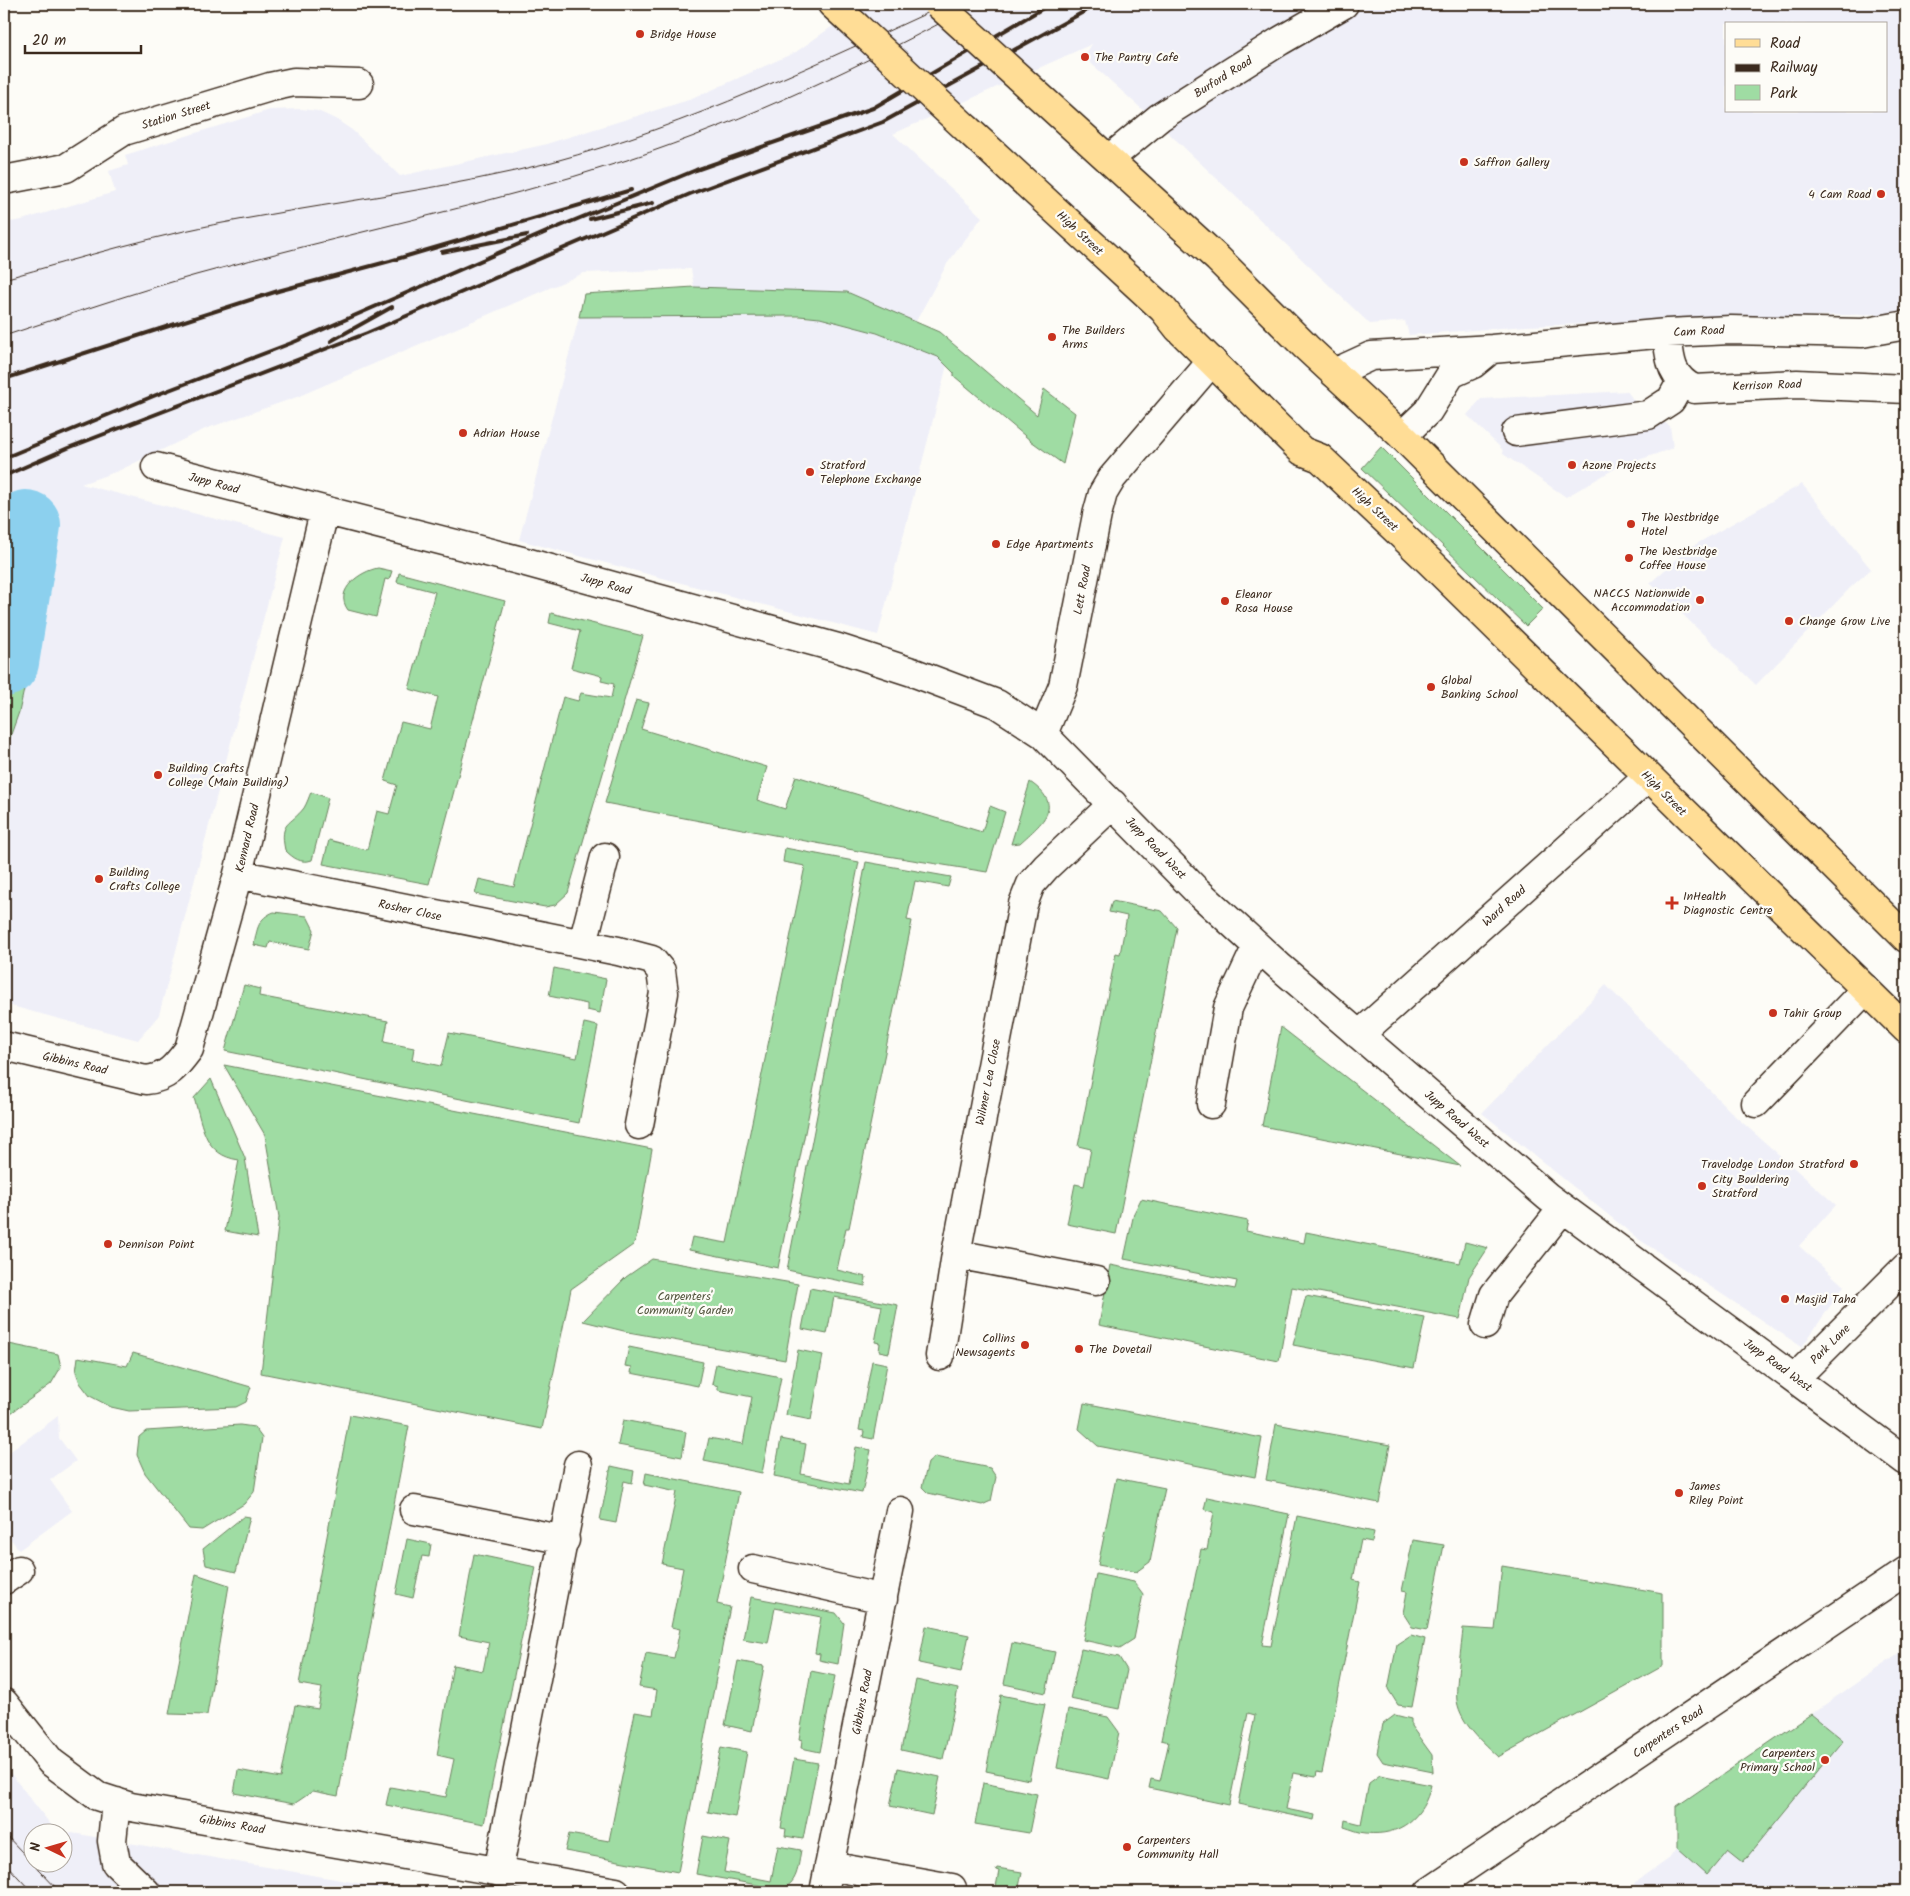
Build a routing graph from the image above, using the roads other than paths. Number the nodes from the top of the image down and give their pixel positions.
1 (832, 4) edge
2 (938, 4) edge
3 (1344, 4) edge
4 (359, 84) dead end
5 (1109, 159) junction
6 (4, 180) edge
7 (1906, 325) edge
8 (1667, 333) junction
9 (1492, 349) junction
10 (1212, 361) junction
11 (1334, 373) junction
12 (1681, 382) junction
13 (1906, 389) edge
14 (1516, 432) dead end
15 (1402, 436) junction
16 (156, 468) dead end
17 (324, 512) junction
18 (1043, 734) junction
19 (1648, 777) junction
20 (1113, 804) junction
21 (604, 857) dead end
22 (238, 874) junction
23 (1906, 938) edge
24 (583, 943) junction
25 (1257, 946) junction
26 (1866, 989) junction
27 (1906, 1029) edge
28 (1359, 1035) junction
29 (4, 1046) edge
30 (146, 1080) joint
31 (1756, 1103) dead end
32 (1210, 1104) dead end
33 (639, 1125) dead end
34 (1564, 1208) junction
35 (956, 1254) junction
36 (1906, 1267) edge
37 (1096, 1281) dead end
38 (1485, 1324) dead end
39 (940, 1356) dead end
40 (1796, 1378) junction
41 (1906, 1461) edge
42 (578, 1465) dead end
43 (414, 1510) dead end
44 (900, 1511) dead end
45 (565, 1540) junction
46 (753, 1569) dead end
47 (1906, 1571) edge
48 (883, 1599) junction
49 (4, 1702) edge
50 (116, 1802) junction
51 (829, 1866) junction
52 (498, 1872) junction
53 (952, 1888) dead end
54 (146, 1892) edge
55 (616, 1892) edge
56 (824, 1892) edge
57 (1429, 1892) edge

1 - 10 main road, High Street, bridge
2 - 5 main road, bridge
3 - 5 street, Burford Road
4 - 6 street, Station Street
5 - 11 main road
7 - 8 street, Cam Road
8 - 9 street, Cam Road
8 - 12 street
9 - 11 street, Cam Road
9 - 15 street
10 - 18 street, Lett Road
10 - 19 main road, High Street
11 - 15 main road
12 - 13 street, Kerrison Road
12 - 14 street
15 - 23 main road
16 - 17 street, Jupp Road
17 - 18 street, Jupp Road
17 - 22 street, Kennard Road
18 - 20 street, Jupp Road West
19 - 26 main road, High Street
19 - 28 street, Ward Road
20 - 25 street, Jupp Road West
20 - 35 street, Wilmer Lea Close
21 - 24 street
22 - 24 street, Rosher Close
22 - 30 street, Kennard Road
24 - 33 street, Rosher Close
25 - 28 street, Jupp Road West
25 - 32 street
26 - 27 main road, High Street
26 - 31 street
28 - 34 street, Jupp Road West
29 - 30 street, Gibbins Road
34 - 38 street
34 - 40 street, Jupp Road West
35 - 37 street
35 - 39 street, Wilmer Lea Close
36 - 40 street, Park Lane
40 - 41 street, Jupp Road West
42 - 45 street
43 - 45 street
44 - 48 street, Gibbins Road
45 - 52 street
46 - 48 street
47 - 57 street, Carpenters Road
48 - 51 street, Gibbins Road
49 - 50 street, Gibbins Road
50 - 52 street, Gibbins Road
50 - 54 street
51 - 53 street
51 - 56 street, Gibbins Road
52 - 55 street, Gibbins Road

